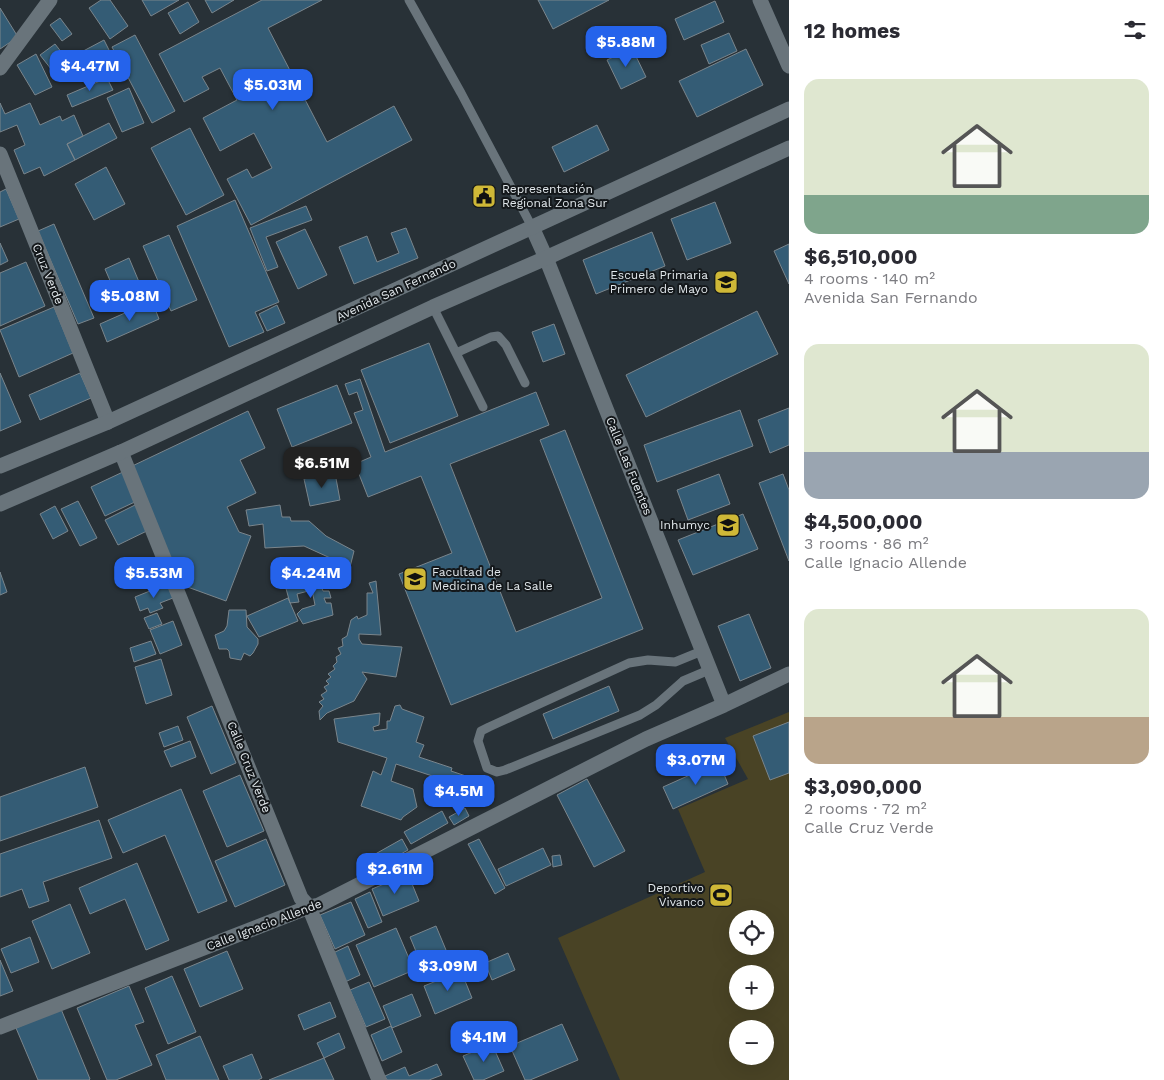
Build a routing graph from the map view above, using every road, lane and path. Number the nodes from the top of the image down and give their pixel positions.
1 (50, 0) edge
2 (409, 0) edge
3 (760, 0) edge
4 (789, 66) edge
5 (0, 68) edge
6 (789, 109) edge
7 (788, 152) edge
8 (0, 154) edge
9 (532, 227) junction
10 (546, 258) junction
11 (433, 307) junction
12 (456, 353) junction
13 (524, 383) dead end
14 (483, 407) dead end
15 (108, 422) junction
16 (121, 452) junction
17 (0, 466) edge
18 (0, 504) edge
19 (702, 652) junction
20 (709, 670) junction
21 (789, 674) edge
22 (724, 705) junction
23 (309, 907) junction
24 (0, 1027) edge
25 (379, 1080) edge

1 - 5 street
2 - 9 lane
3 - 4 street
6 - 9 street, Avenida San Fernando
7 - 10 street
8 - 15 street, Cruz Verde
9 - 10 street, Calle Las Fuentes
9 - 15 street, Avenida San Fernando
10 - 11 street
10 - 19 street, Calle Las Fuentes
11 - 12 lane
11 - 16 street
12 - 13 lane
12 - 14 lane
15 - 17 street, Avenida San Fernando
16 - 18 street
16 - 23 street, Calle Cruz Verde
19 - 20 street, Calle Las Fuentes
19 - 20 lane
20 - 22 street, Calle Las Fuentes
21 - 22 street, Calle Ignacio Allende
22 - 23 street, Calle Ignacio Allende
23 - 24 street, Calle Ignacio Allende
23 - 25 street, Calle Cruz Verde

